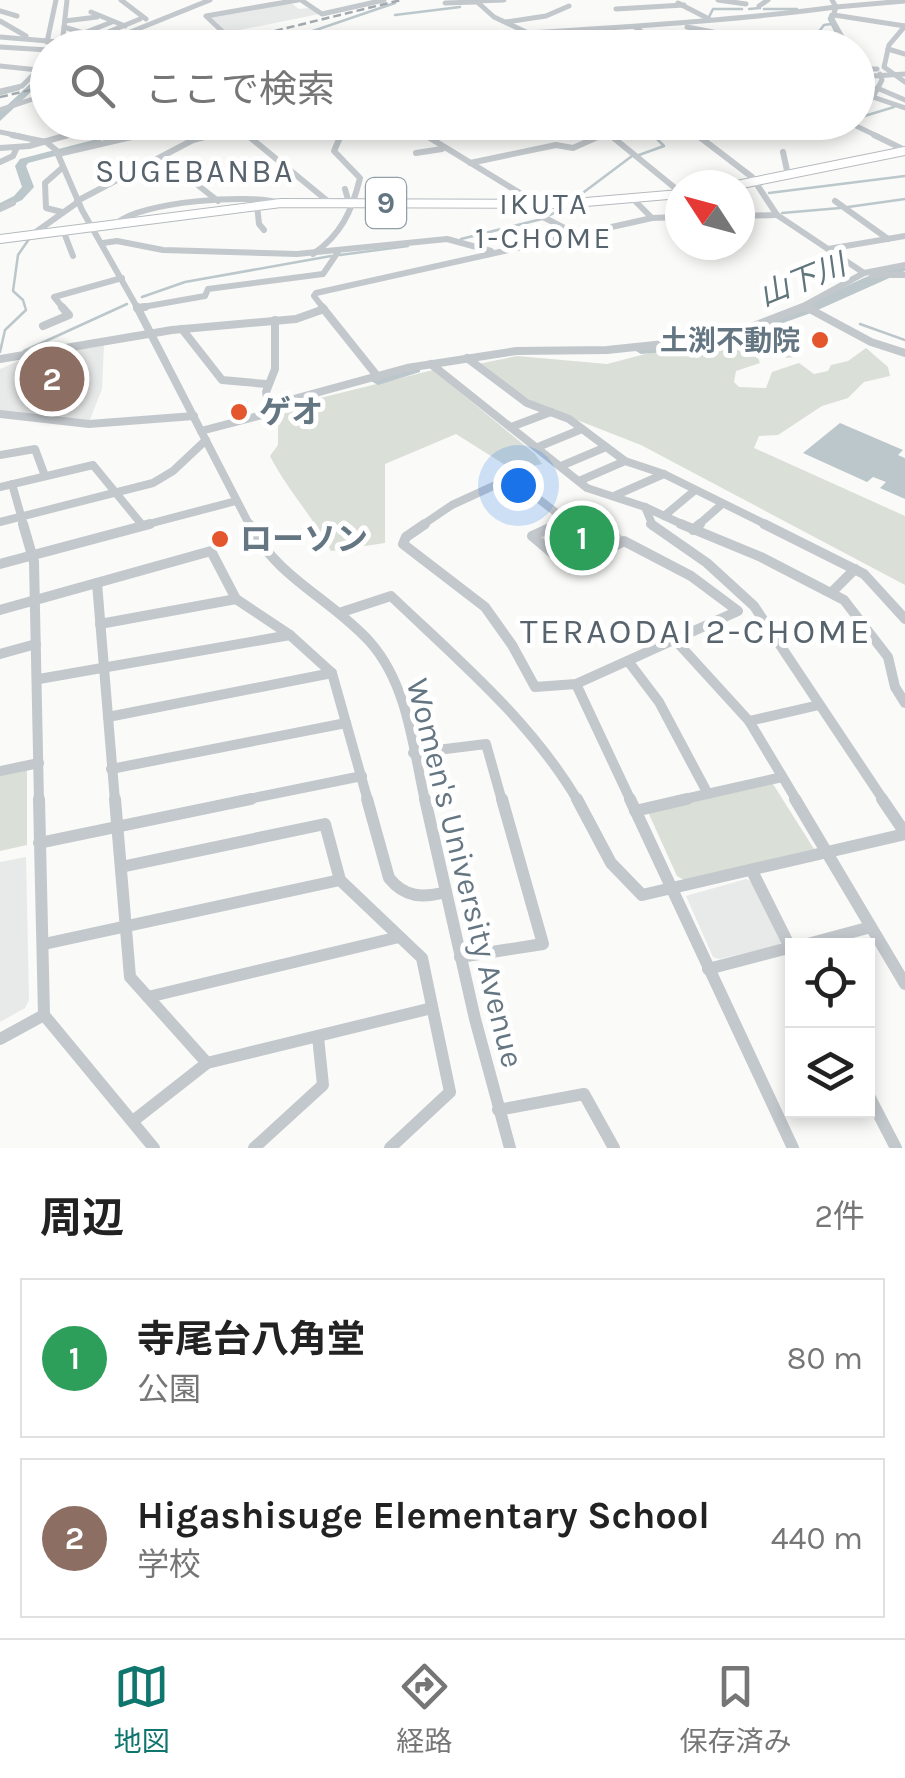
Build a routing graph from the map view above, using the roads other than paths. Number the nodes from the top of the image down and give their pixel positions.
1 (56, 0) edge
2 (67, 0) edge
3 (121, 0) edge
4 (210, 0) edge
5 (300, 0) edge
6 (334, 0) edge
7 (384, 0) edge
8 (504, 0) edge
9 (672, 0) edge
10 (718, 0) edge
11 (768, 0) edge
12 (832, 0) edge
13 (475, 1) edge
14 (747, 2) edge
15 (445, 3) dead end
16 (903, 3) edge
17 (364, 4) junction
18 (684, 5) junction
19 (569, 6) dead end
20 (758, 6) dead end
21 (836, 7) junction
22 (616, 9) dead end
23 (766, 10) dead end
24 (1, 12) edge
25 (780, 12) junction
26 (834, 15) junction
27 (17, 16) dead end
28 (96, 17) junction
29 (744, 18) junction
30 (143, 19) junction
31 (0, 21) edge
32 (716, 21) junction
33 (503, 22) junction
34 (64, 23) junction
35 (114, 23) junction
36 (152, 24) junction
37 (124, 26) junction
38 (905, 26) edge
39 (635, 27) junction
40 (688, 27) dead end
41 (52, 30) edge
42 (63, 30) edge
43 (72, 30) joint
44 (93, 30) edge
45 (114, 30) edge
46 (136, 30) joint
47 (221, 30) edge
48 (521, 30) edge
49 (601, 30) edge
50 (639, 30) edge
51 (703, 30) edge
52 (838, 30) edge
53 (0, 37) edge
54 (27, 39) junction
55 (30, 40) edge
56 (0, 47) edge
57 (30, 47) edge
58 (888, 50) junction
59 (905, 54) edge
60 (0, 68) edge
61 (30, 69) edge
62 (875, 71) edge
63 (905, 71) edge
64 (886, 72) junction
65 (875, 74) edge
66 (30, 78) edge
67 (30, 79) edge
68 (905, 83) edge
69 (27, 84) dead end
70 (876, 87) junction
71 (875, 90) edge
72 (0, 91) edge
73 (15, 96) dead end
74 (875, 97) edge
75 (30, 99) edge
76 (902, 104) edge
77 (1, 110) edge
78 (0, 132) edge
79 (875, 136) edge
80 (30, 139) edge
81 (37, 140) edge
82 (52, 140) edge
83 (113, 140) edge
84 (193, 140) edge
85 (253, 140) edge
86 (335, 140) edge
87 (429, 140) edge
88 (594, 140) edge
89 (617, 140) edge
90 (702, 140) edge
91 (46, 142) junction
92 (17, 147) junction
93 (0, 148) edge
94 (442, 149) junction
95 (905, 150) edge
96 (57, 152) junction
97 (783, 152) dead end
98 (416, 154) dead end
99 (0, 162) edge
100 (470, 163) junction
101 (141, 166) junction
102 (62, 168) junction
103 (740, 170) edge
104 (788, 174) junction
105 (665, 180) edge
106 (755, 182) joint
107 (345, 189) dead end
108 (665, 195) edge
109 (632, 198) junction
110 (78, 201) junction
111 (218, 201) junction
112 (835, 201) dead end
113 (281, 203) junction
114 (330, 203) junction
115 (352, 203) junction
116 (528, 204) junction
117 (257, 206) junction
118 (62, 212) junction
119 (777, 215) junction
120 (755, 216) edge
121 (543, 217) dead end
122 (652, 218) junction
123 (665, 218) edge
124 (117, 223) junction
125 (94, 226) junction
126 (63, 230) junction
127 (264, 230) dead end
128 (33, 234) junction
129 (577, 234) junction
130 (905, 236) edge
131 (0, 239) edge
132 (888, 239) junction
133 (103, 243) junction
134 (828, 249) junction
135 (338, 252) junction
136 (494, 252) junction
137 (313, 254) junction
138 (73, 256) dead end
139 (905, 264) edge
140 (323, 274) junction
141 (870, 275) junction
142 (905, 275) edge
143 (122, 278) junction
144 (329, 289) junction
145 (137, 308) junction
146 (809, 308) junction
147 (324, 310) junction
148 (275, 320) junction
149 (42, 326) dead end
150 (182, 329) junction
151 (151, 334) junction
152 (905, 353) edge
153 (467, 358) junction
154 (0, 359) edge
155 (431, 364) junction
156 (378, 378) junction
157 (266, 384) junction
158 (550, 412) junction
159 (270, 413) junction
160 (0, 414) edge
161 (194, 416) junction
162 (512, 427) junction
163 (582, 428) junction
164 (204, 436) junction
165 (606, 447) junction
166 (538, 448) junction
167 (0, 455) edge
168 (625, 461) junction
169 (561, 466) junction
170 (664, 474) junction
171 (44, 476) junction
172 (578, 480) junction
173 (12, 484) junction
174 (0, 487) edge
175 (694, 491) junction
176 (119, 492) junction
177 (614, 496) junction
178 (236, 501) junction
179 (721, 505) junction
180 (644, 506) junction
181 (22, 516) junction
182 (664, 516) junction
183 (0, 522) edge
184 (143, 526) junction
185 (693, 530) junction
186 (211, 552) joint
187 (33, 556) junction
188 (0, 564) edge
189 (855, 569) junction
190 (97, 583) junction
191 (831, 592) junction
192 (236, 599) junction
193 (34, 600) junction
194 (0, 610) edge
195 (342, 612) junction
196 (905, 619) edge
197 (100, 624) junction
198 (290, 635) junction
199 (676, 640) junction
200 (36, 644) junction
201 (0, 654) edge
202 (628, 661) junction
203 (104, 668) junction
204 (332, 673) junction
205 (38, 680) junction
206 (576, 684) junction
207 (900, 686) edge
208 (905, 703) edge
209 (819, 705) junction
210 (108, 717) junction
211 (749, 721) junction
212 (346, 723) junction
213 (413, 753) junction
214 (39, 763) junction
215 (112, 769) junction
216 (0, 770) edge
217 (362, 776) junction
218 (782, 777) junction
219 (708, 794) junction
220 (635, 811) junction
221 (115, 827) junction
222 (905, 834) edge
223 (39, 843) junction
224 (828, 853) junction
225 (121, 868) junction
226 (752, 871) junction
227 (340, 880) junction
228 (673, 890) junction
229 (446, 892) junction
230 (126, 926) junction
231 (871, 927) junction
232 (399, 937) junction
233 (789, 938) edge
234 (831, 938) edge
235 (44, 944) junction
236 (785, 950) edge
237 (460, 957) junction
238 (708, 968) junction
239 (905, 984) edge
240 (148, 997) junction
241 (432, 1008) junction
242 (44, 1015) junction
243 (318, 1037) junction
244 (0, 1039) edge
245 (207, 1063) junction
246 (875, 1108) edge
247 (498, 1110) junction
248 (133, 1122) junction
249 (154, 1148) edge
250 (254, 1148) edge
251 (390, 1148) edge
252 (510, 1148) edge
253 (614, 1148) edge
254 (792, 1148) edge
255 (896, 1148) edge

1 - 41 street
2 - 34 street
3 - 30 street
4 - 36 street
5 - 17 street
5 - 47 street
6 - 17 street
7 - 17 street
8 - 13 street
9 - 18 street
10 - 14 street
11 - 20 street
12 - 21 street
13 - 15 street
13 - 33 street
14 - 29 street
16 - 21 street
18 - 22 street
18 - 32 street
19 - 33 street
21 - 25 street
21 - 26 street
23 - 25 street
24 - 27 street
25 - 29 street
26 - 38 street
26 - 52 street
28 - 34 street
28 - 35 street
28 - 43 street
29 - 32 street
30 - 35 street
30 - 36 street
30 - 37 street
31 - 54 street
32 - 39 street
33 - 48 street
34 - 42 street
34 - 43 street
35 - 37 street
35 - 44 street
36 - 46 street
37 - 45 street
37 - 46 street
38 - 58 street
39 - 49 street
39 - 50 street
40 - 51 street
53 - 54 street
54 - 55 street
56 - 57 street
58 - 59 street
58 - 64 street
60 - 61 street
62 - 64 street
63 - 64 street
64 - 65 street
64 - 68 street
64 - 70 street
66 - 72 street
67 - 69 street
68 - 70 street
70 - 71 street
70 - 76 street
73 - 77 street
74 - 76 street
75 - 77 street
78 - 80 street
79 - 95 street
81 - 91 street
82 - 91 street
83 - 96 street
84 - 101 street
85 - 114 street
86 - 115 street
87 - 94 street
88 - 100 street
89 - 105 street
90 - 103 street
91 - 92 street
91 - 96 street
92 - 93 street
92 - 99 street
94 - 98 street
94 - 100 street
95 - 104 main road
96 - 102 street, Women's University Avenue
97 - 104 street
100 - 116 street
101 - 110 street
101 - 111 street
102 - 110 street, Women's University Avenue
102 - 118 street
104 - 106 main road
106 - 119 street
107 - 115 street
108 - 109 main road, 9
109 - 116 main road, 9
109 - 122 street
110 - 118 street
110 - 125 street, Women's University Avenue
111 - 113 street
111 - 124 street
112 - 132 street
113 - 114 main road, 9
113 - 117 main road, 9
114 - 115 main road, 9
115 - 116 main road, 9
115 - 137 street
117 - 124 main road, 9
117 - 127 street
118 - 128 street
119 - 120 street
119 - 134 street
121 - 129 street
122 - 123 street
122 - 129 street
124 - 125 main road, 9
125 - 126 main road, 9
125 - 133 street, Women's University Avenue
126 - 128 main road, 9
126 - 138 street
128 - 131 main road, 9
129 - 136 street
130 - 132 street
132 - 134 street
133 - 137 street
133 - 143 street, Women's University Avenue
134 - 141 street
135 - 136 street
135 - 137 street
135 - 140 street
136 - 144 street
139 - 141 street
140 - 144 street
140 - 145 street
141 - 142 street
141 - 146 street
143 - 145 street, Women's University Avenue
143 - 149 street
144 - 147 street
145 - 151 street, Women's University Avenue
146 - 152 street
146 - 153 street
147 - 148 street
147 - 156 street
148 - 150 street
148 - 157 street
150 - 151 street
150 - 157 street
151 - 154 street
151 - 161 street, Women's University Avenue
153 - 155 street
153 - 158 street
155 - 156 street
155 - 162 street
156 - 159 street
157 - 159 street
158 - 162 street
158 - 163 street
159 - 164 street
160 - 161 street
161 - 164 street, Women's University Avenue
162 - 166 street
163 - 165 street
163 - 166 street
164 - 176 street
164 - 178 street, Women's University Avenue
165 - 168 street
165 - 169 street
166 - 169 street
167 - 171 street
168 - 170 street
168 - 172 street
169 - 172 street
170 - 175 street
170 - 177 street
171 - 173 street
171 - 176 street
172 - 177 street
173 - 174 street
173 - 181 street
175 - 179 street
175 - 182 street
176 - 181 street
176 - 184 street
177 - 180 street
178 - 184 street
178 - 195 street, Women's University Avenue
179 - 185 street
179 - 189 street
180 - 182 street
180 - 209 street
181 - 183 street
181 - 187 street
182 - 185 street
184 - 187 street
185 - 191 street
186 - 190 street
186 - 192 street
187 - 188 street
187 - 193 street
189 - 191 street
189 - 196 street
190 - 193 street
190 - 197 street
191 - 207 street
192 - 197 street
192 - 198 street
193 - 194 street
193 - 200 street
195 - 213 street, Women's University Avenue
195 - 228 street
197 - 203 street
198 - 203 street
198 - 204 street
199 - 202 street
199 - 206 street
199 - 211 street
200 - 201 street
200 - 205 street
202 - 206 street
202 - 219 street
203 - 205 street
203 - 210 street
204 - 210 street
204 - 212 street
205 - 214 street
206 - 220 street
207 - 208 street
209 - 211 street
209 - 222 street
210 - 215 street
211 - 218 street
212 - 215 street
212 - 217 street
213 - 229 street, Women's University Avenue
213 - 237 street
214 - 216 street
214 - 223 street
215 - 221 street
217 - 221 street
217 - 229 street
218 - 219 street
218 - 224 street
219 - 220 street
220 - 228 street
221 - 223 street
221 - 225 street
222 - 224 street
223 - 235 street
224 - 226 street
224 - 231 street
225 - 227 street
225 - 230 street
226 - 228 street
226 - 233 street
227 - 230 street
227 - 232 street
228 - 238 street
229 - 237 street, Women's University Avenue
230 - 235 street
230 - 240 street
231 - 234 street
231 - 239 street
232 - 240 street
232 - 241 street
235 - 242 street
236 - 238 street
237 - 247 street, Women's University Avenue
238 - 254 street
240 - 245 street
241 - 243 street
241 - 251 street
242 - 244 street
242 - 248 street
243 - 245 street
243 - 250 street
245 - 248 street
246 - 255 street
247 - 252 street, Women's University Avenue
247 - 253 street
248 - 249 street

